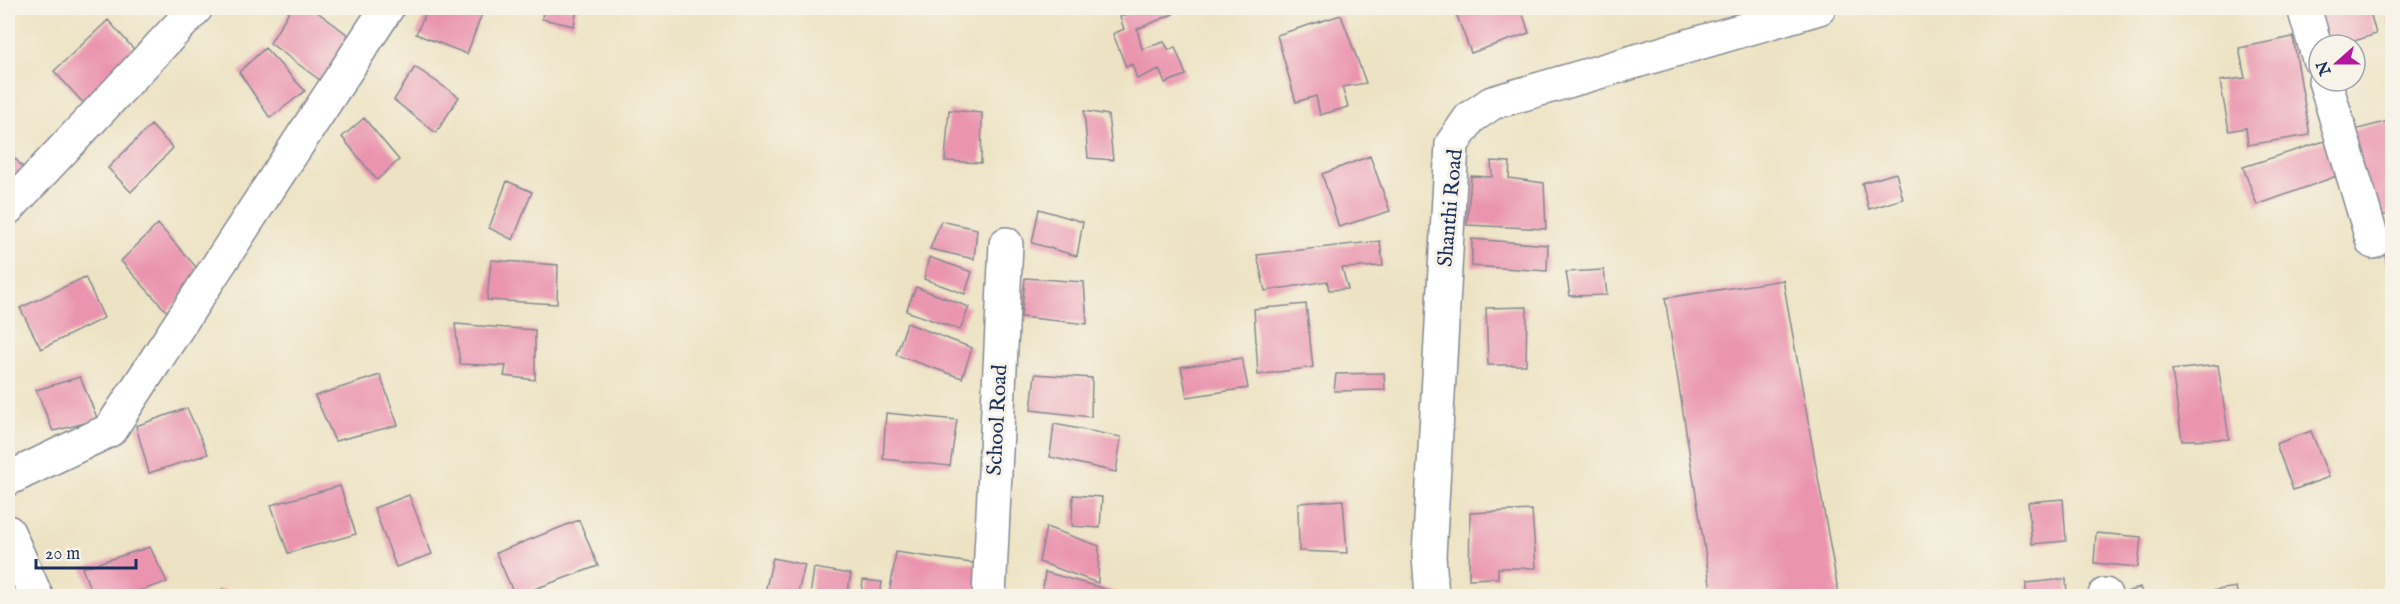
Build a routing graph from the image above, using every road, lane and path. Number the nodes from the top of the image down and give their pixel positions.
1 (196, 8) edge
2 (387, 8) edge
3 (1819, 8) edge
4 (2304, 8) edge
5 (2311, 33) edge
6 (2329, 93) edge
7 (8, 208) edge
8 (2373, 242) dead end
9 (1006, 244) dead end
10 (8, 479) edge
11 (8, 532) edge
12 (36, 597) edge
13 (989, 597) edge
14 (1432, 597) edge

1 - 7 street
2 - 10 street
3 - 14 street, Shanthi Road
4 - 5 street
6 - 8 street
9 - 13 street, School Road
11 - 12 street

